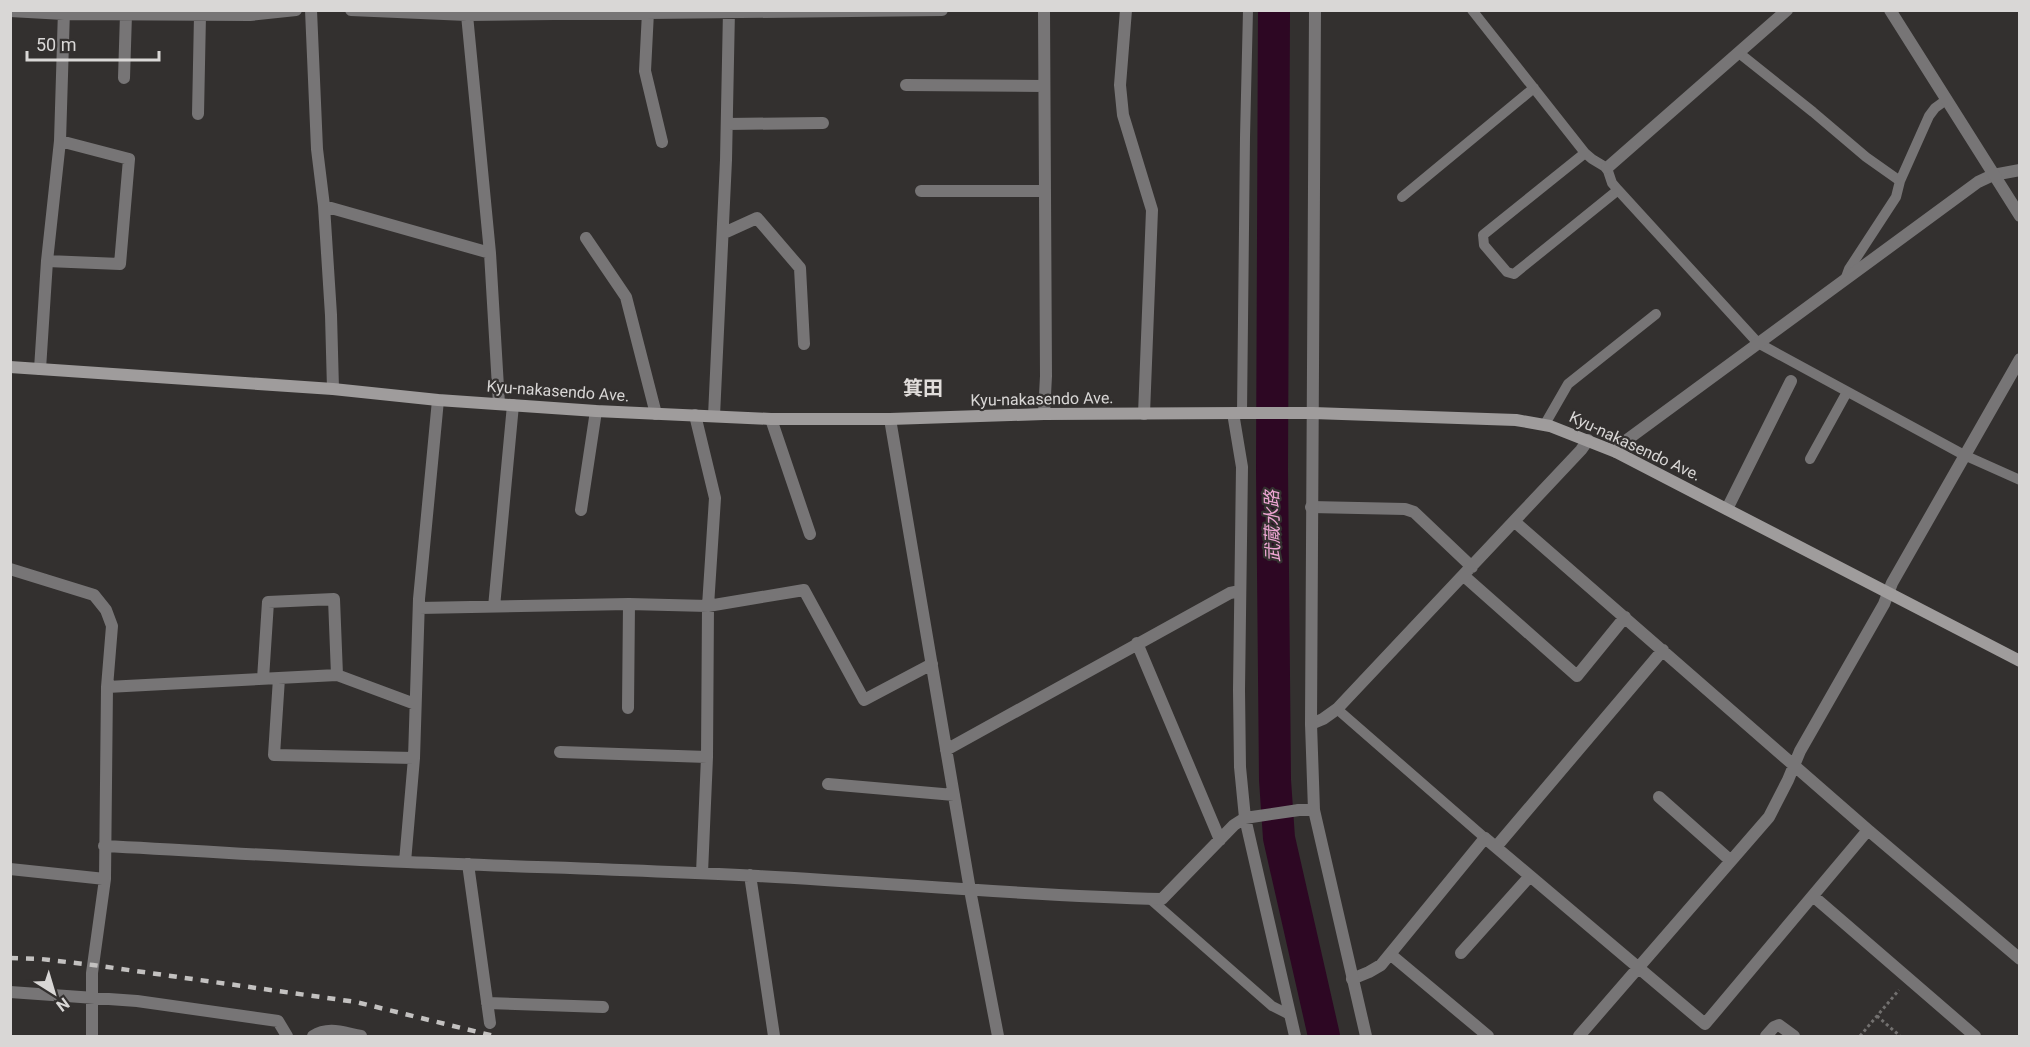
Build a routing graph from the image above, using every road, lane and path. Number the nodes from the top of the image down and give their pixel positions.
1 (297, 10) edge
2 (311, 10) edge
3 (351, 10) edge
4 (942, 10) edge
5 (1044, 10) edge
6 (1126, 10) edge
7 (1248, 10) edge
8 (1315, 10) edge
9 (1472, 10) edge
10 (1787, 10) edge
11 (1890, 10) edge
12 (10, 11) edge
13 (64, 12) edge
14 (504, 12) edge
15 (648, 12) junction
16 (729, 12) edge
17 (126, 14) junction
18 (200, 15) junction
19 (467, 15) junction
20 (1738, 53) junction
21 (124, 78) dead end
22 (906, 84) dead end
23 (1044, 86) junction
24 (1534, 88) junction
25 (1946, 100) junction
26 (198, 114) dead end
27 (823, 123) dead end
28 (727, 124) junction
29 (60, 141) junction
30 (662, 142) dead end
31 (1585, 153) junction
32 (1607, 168) junction
33 (2019, 170) edge
34 (1993, 175) junction
35 (1900, 181) junction
36 (1618, 190) junction
37 (921, 191) dead end
38 (1044, 191) junction
39 (1402, 197) dead end
40 (324, 206) junction
41 (2019, 216) edge
42 (724, 233) junction
43 (586, 238) dead end
44 (490, 253) junction
45 (47, 261) junction
46 (1845, 280) junction
47 (1656, 314) dead end
48 (1758, 343) junction
49 (804, 344) dead end
50 (2019, 359) edge
51 (10, 367) edge
52 (40, 369) junction
53 (1791, 381) dead end
54 (333, 389) junction
55 (1847, 392) junction
56 (438, 400) junction
57 (499, 404) junction
58 (513, 405) junction
59 (596, 411) junction
60 (1241, 413) junction
61 (1308, 413) junction
62 (657, 414) junction
63 (1044, 414) junction
64 (1144, 414) junction
65 (695, 416) junction
66 (714, 416) junction
67 (771, 419) junction
68 (890, 419) junction
69 (1545, 424) junction
70 (1588, 440) junction
71 (1616, 452) junction
72 (1964, 455) junction
73 (1810, 459) dead end
74 (2019, 480) edge
75 (1311, 507) junction
76 (1727, 509) junction
77 (581, 510) dead end
78 (1515, 522) junction
79 (810, 534) dead end
80 (10, 569) edge
81 (1468, 572) junction
82 (1240, 591) junction
83 (1888, 593) junction
84 (629, 604) junction
85 (708, 606) junction
86 (494, 607) junction
87 (419, 608) junction
88 (1625, 617) junction
89 (1137, 643) junction
90 (1663, 650) junction
91 (2019, 661) edge
92 (932, 664) junction
93 (337, 675) junction
94 (279, 678) junction
95 (263, 679) junction
96 (107, 687) junction
97 (415, 704) junction
98 (628, 708) dead end
99 (1337, 710) junction
100 (1311, 724) junction
101 (946, 750) junction
102 (560, 752) dead end
103 (414, 758) junction
104 (708, 758) junction
105 (1795, 765) junction
106 (828, 784) dead end
107 (954, 795) junction
108 (1659, 797) dead end
109 (1314, 810) junction
110 (1252, 817) junction
111 (1868, 830) junction
112 (1485, 838) junction
113 (1220, 840) junction
114 (104, 846) junction
115 (1496, 847) junction
116 (1731, 861) junction
117 (405, 862) junction
118 (468, 864) junction
119 (10, 869) edge
120 (702, 873) junction
121 (750, 875) junction
122 (1530, 876) junction
123 (105, 879) junction
124 (970, 890) junction
125 (1813, 896) junction
126 (1149, 898) junction
127 (1461, 953) dead end
128 (1390, 954) junction
129 (2019, 959) edge
130 (1639, 968) junction
131 (1352, 979) junction
132 (1902, 987) dead end
133 (10, 993) edge
134 (92, 997) junction
135 (487, 1003) junction
136 (603, 1007) dead end
137 (1290, 1015) junction
138 (1877, 1016) junction
139 (490, 1023) dead end
140 (92, 1036) edge
141 (287, 1036) edge
142 (313, 1036) edge
143 (361, 1036) edge
144 (774, 1036) edge
145 (999, 1036) edge
146 (1295, 1036) edge
147 (1366, 1036) edge
148 (1488, 1036) edge
149 (1579, 1036) edge
150 (1766, 1036) edge
151 (1794, 1036) edge
152 (1860, 1036) edge
153 (1900, 1036) edge
154 (1975, 1036) edge

1 - 18 street
2 - 40 street
3 - 19 street
4 - 16 street
5 - 23 street
6 - 64 street
7 - 60 lane
8 - 61 street
9 - 24 lane
10 - 20 street
11 - 25 street
12 - 13 street
13 - 17 street
13 - 29 street
14 - 15 street
14 - 19 street
15 - 16 street
15 - 30 street
16 - 28 street
17 - 18 street
17 - 21 street
18 - 26 street
19 - 44 street
20 - 32 street
20 - 35 lane
22 - 23 street
23 - 38 street
24 - 31 lane
24 - 39 lane
25 - 34 street
25 - 35 lane
27 - 28 street
28 - 42 street
29 - 45 street
29 - 45 street
31 - 32 lane
31 - 36 lane
32 - 36 lane
33 - 34 street
34 - 41 street
34 - 46 street
35 - 46 lane
36 - 48 lane
37 - 38 street
38 - 63 street
40 - 44 street
40 - 54 street
42 - 49 street
42 - 66 street
43 - 62 street
44 - 57 street
45 - 52 street
46 - 48 street
47 - 69 lane
48 - 55 lane
48 - 71 street
50 - 72 street
51 - 52 main road, Kyu-nakasendo Ave.
52 - 54 main road, Kyu-nakasendo Ave.
53 - 76 street
54 - 56 main road, Kyu-nakasendo Ave.
55 - 72 lane
55 - 73 lane
56 - 57 main road, Kyu-nakasendo Ave.
56 - 87 street
57 - 58 main road, Kyu-nakasendo Ave.
58 - 59 main road, Kyu-nakasendo Ave.
58 - 86 street
59 - 62 main road, Kyu-nakasendo Ave.
59 - 77 street
60 - 61 main road, Kyu-nakasendo Ave.
60 - 64 main road, Kyu-nakasendo Ave.
60 - 82 street
61 - 69 main road, Kyu-nakasendo Ave.
61 - 75 street
62 - 65 main road, Kyu-nakasendo Ave.
63 - 64 main road, Kyu-nakasendo Ave.
63 - 68 main road, Kyu-nakasendo Ave.
65 - 66 main road, Kyu-nakasendo Ave.
65 - 85 street
66 - 67 main road, Kyu-nakasendo Ave.
67 - 68 main road, Kyu-nakasendo Ave.
67 - 79 street
68 - 92 street
69 - 70 main road, Kyu-nakasendo Ave.
70 - 71 main road, Kyu-nakasendo Ave.
70 - 78 street
71 - 76 main road, Kyu-nakasendo Ave.
72 - 74 lane
72 - 83 street
75 - 81 street
75 - 100 street
76 - 83 main road, Kyu-nakasendo Ave.
78 - 81 street
78 - 88 street
80 - 96 street
81 - 88 street
81 - 99 street
82 - 89 street
82 - 110 street
83 - 91 main road, Kyu-nakasendo Ave.
83 - 105 street
84 - 85 street
84 - 86 street
84 - 98 street
85 - 92 street
85 - 104 street
86 - 87 street
87 - 97 street
88 - 90 street
89 - 101 street
89 - 113 street
90 - 105 street
90 - 115 street
92 - 101 street
93 - 94 street
93 - 95 street
93 - 97 street
94 - 95 street
94 - 103 street
95 - 96 street
96 - 114 street
97 - 103 street
99 - 100 street
99 - 112 lane
100 - 109 street
101 - 107 street
102 - 104 street
103 - 117 street
104 - 120 street
105 - 111 street
105 - 116 street
106 - 107 street
107 - 124 street
108 - 116 street
109 - 110 street
109 - 131 street
110 - 113 street
110 - 137 street
111 - 125 street
111 - 129 street
112 - 115 street
112 - 128 street
113 - 126 street
114 - 117 street
114 - 123 street
115 - 122 street
116 - 130 street
117 - 118 street
118 - 120 street
118 - 135 street
119 - 123 street
120 - 121 street
121 - 124 street
121 - 144 street
122 - 127 street
122 - 130 street
123 - 134 street
124 - 126 street
124 - 145 street
125 - 130 street
125 - 154 street
126 - 137 lane
128 - 131 street
128 - 148 street
130 - 149 street
131 - 147 street
132 - 138 path
133 - 134 street
134 - 140 street
134 - 141 street
135 - 136 street
135 - 139 street
137 - 146 street
138 - 152 path
138 - 153 path
142 - 143 street
150 - 151 street

